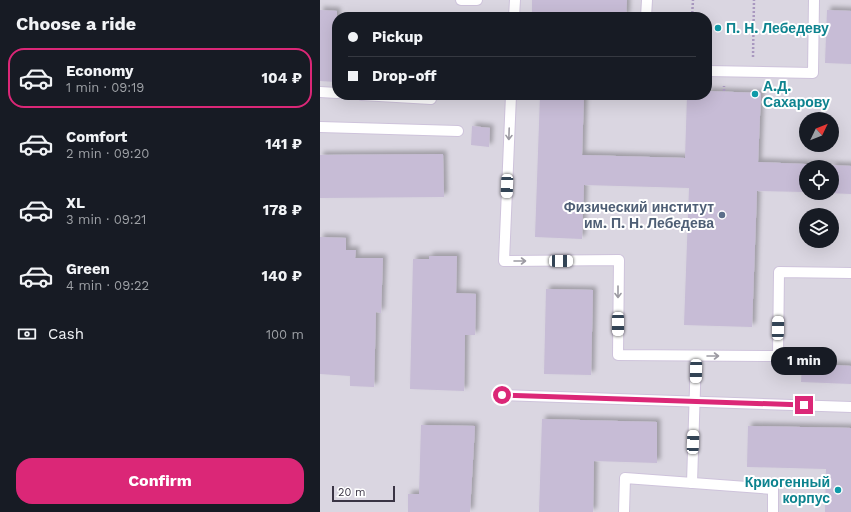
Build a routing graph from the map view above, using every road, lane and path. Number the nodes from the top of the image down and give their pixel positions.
1 (461, 0) edge
2 (477, 0) edge
3 (515, 0) edge
4 (647, 0) edge
5 (692, 0) edge
6 (754, 0) edge
7 (814, 0) edge
8 (514, 12) edge
9 (646, 12) edge
10 (692, 12) edge
11 (712, 71) edge
12 (753, 72) junction
13 (320, 92) edge
14 (332, 93) edge
15 (511, 100) edge
16 (320, 127) edge
17 (458, 131) dead end
18 (851, 273) edge
19 (696, 356) junction
20 (502, 395) dead end
21 (695, 402) junction
22 (851, 407) edge
23 (692, 483) junction
24 (624, 512) edge
25 (773, 512) edge

1 - 2 lane
3 - 8 lane
4 - 9 lane
5 - 10 path
6 - 12 path
7 - 12 lane
11 - 12 lane
13 - 14 lane
15 -> 19 lane
16 - 17 lane
19 -> 18 lane
19 - 21 lane
20 - 21 lane
21 - 22 lane
21 - 23 lane
23 - 24 lane
23 - 25 lane

